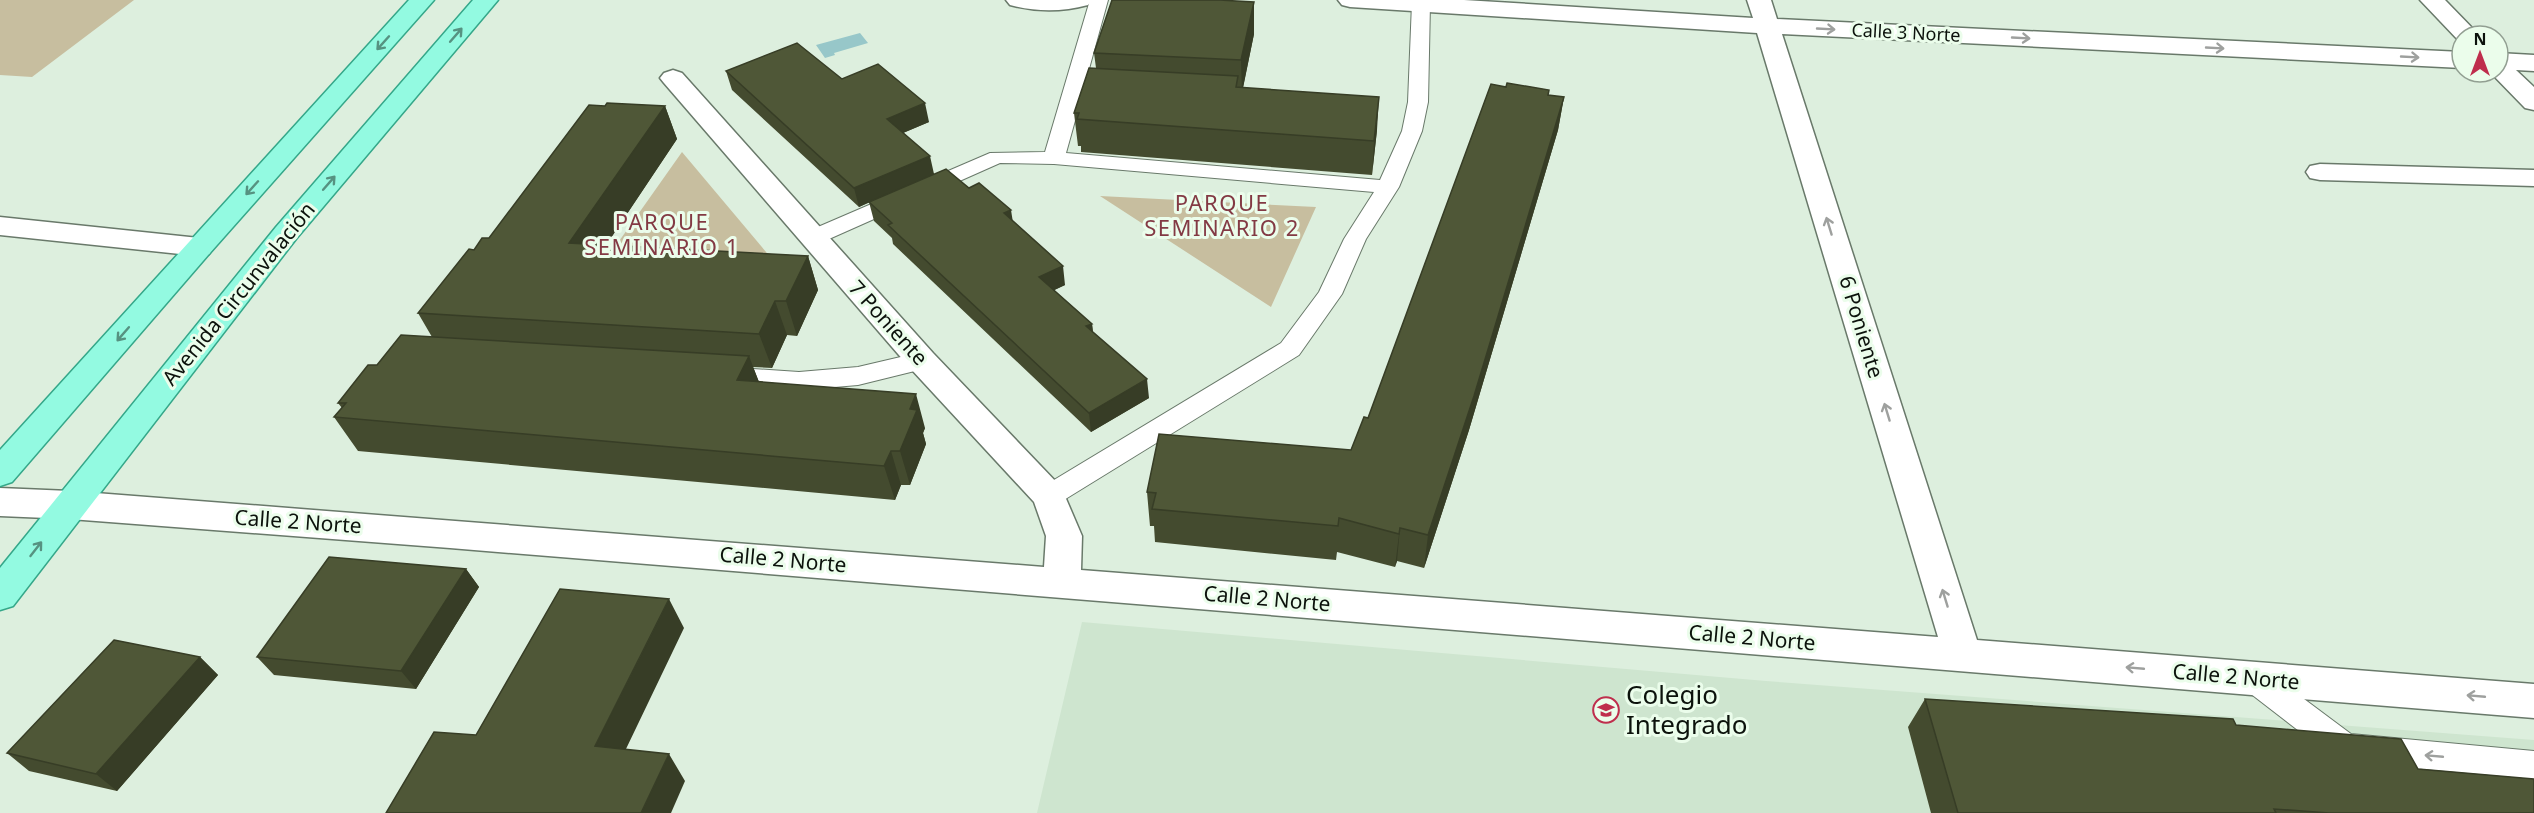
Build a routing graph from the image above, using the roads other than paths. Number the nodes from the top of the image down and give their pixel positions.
1 (422, 0) edge
2 (486, 0) edge
3 (1018, 0) edge
4 (1080, 0) edge
5 (1099, 0) edge
6 (1350, 0) edge
7 (2432, 0) edge
8 (1421, 3) junction
9 (1763, 13) edge
10 (2456, 24) edge
11 (2450, 59) edge
12 (2510, 62) edge
13 (2534, 63) edge
14 (673, 78) dead end
15 (2510, 78) edge
16 (1073, 92) junction
17 (1133, 96) edge
18 (2534, 102) edge
19 (1054, 158) junction
20 (2320, 172) dead end
21 (2534, 178) edge
22 (1388, 187) junction
23 (0, 226) edge
24 (812, 238) junction
25 (199, 247) junction
26 (922, 361) junction
27 (704, 375) edge
28 (0, 473) edge
29 (1049, 496) junction
30 (0, 502) edge
31 (70, 505) junction
32 (1062, 583) junction
33 (0, 595) edge
34 (1962, 654) junction
35 (2253, 678) junction
36 (2534, 701) edge
37 (2534, 765) edge

1 -> 25 main road
31 -> 2 main road, Avenida Circunvalación
3 - 4 street
5 - 16 lane
6 - 8 street, Calle 3 Norte
7 - 10 street
8 - 9 street, Calle 3 Norte
8 - 22 lane
9 -> 11 street, Calle 3 Norte
34 -> 9 street, 6 Poniente
12 - 13 street
14 - 24 street, 7 Poniente
15 - 18 street
16 - 17 lane
16 - 19 lane
19 - 22 lane
19 - 24 lane
20 - 21 street
22 - 29 lane
23 - 25 street
24 - 26 street, 7 Poniente
25 -> 28 main road
26 - 27 lane
26 - 29 street, 7 Poniente
29 - 32 street, 7 Poniente
30 - 31 street, Calle 2 Norte
31 - 32 street, Calle 2 Norte
33 -> 31 main road, Avenida Circunvalación
32 - 34 street, Calle 2 Norte
35 -> 34 street, Calle 2 Norte
36 -> 35 street, Calle 2 Norte
37 -> 35 lane

